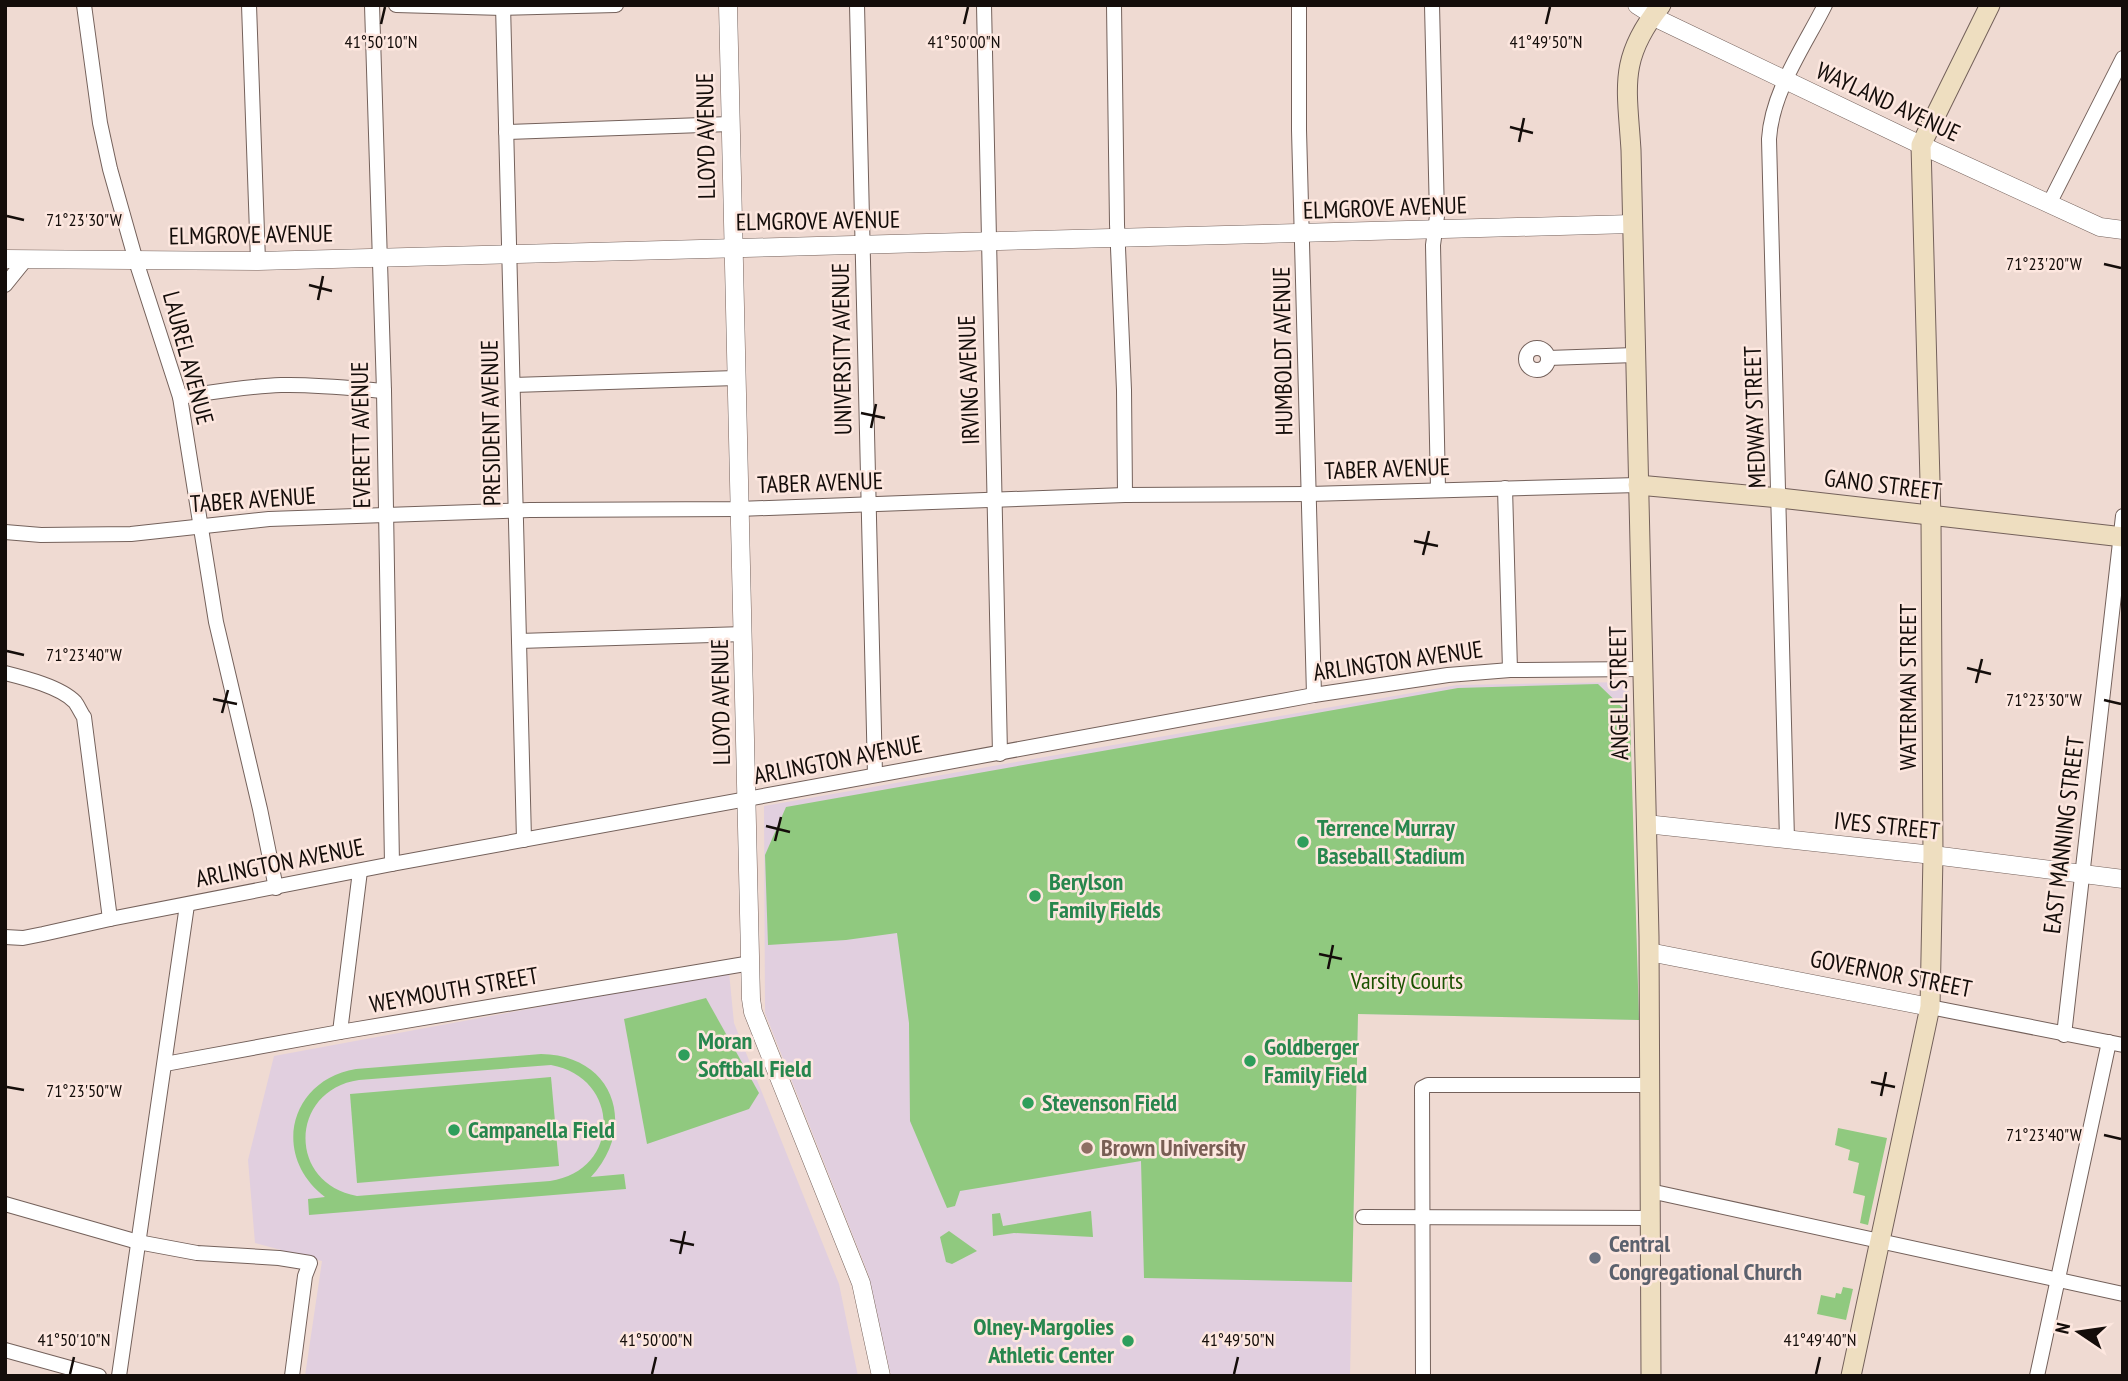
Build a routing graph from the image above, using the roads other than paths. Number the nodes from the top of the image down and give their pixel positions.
1 (84, 5) edge
2 (249, 5) edge
3 (372, 5) edge
4 (396, 5) edge
5 (615, 5) edge
6 (728, 5) edge
7 (858, 5) edge
8 (984, 5) edge
9 (1114, 5) edge
10 (1299, 5) edge
11 (1432, 5) edge
12 (1825, 5) edge
13 (1990, 5) edge
14 (503, 6) edge
15 (1650, 9) edge
16 (2123, 58) edge
17 (1786, 80) junction
18 (730, 124) junction
19 (506, 132) junction
20 (1921, 145) junction
21 (2049, 204) junction
22 (1632, 225) junction
23 (2123, 230) edge
24 (1435, 231) junction
25 (1303, 234) junction
26 (1118, 239) junction
27 (989, 243) junction
28 (863, 245) junction
29 (734, 247) junction
30 (509, 254) junction
31 (378, 257) junction
32 (5, 258) edge
33 (26, 259) junction
34 (136, 261) junction
35 (258, 261) junction
36 (5, 285) edge
37 (1634, 355) junction
38 (1548, 358) dead end
39 (736, 378) junction
40 (513, 385) junction
41 (384, 391) junction
42 (180, 397) junction
43 (1638, 485) junction
44 (1505, 488) junction
45 (1438, 489) junction
46 (1309, 494) junction
47 (1125, 495) junction
48 (1780, 498) junction
49 (995, 501) junction
50 (869, 504) junction
51 (738, 509) junction
52 (516, 511) junction
53 (386, 515) junction
54 (1931, 516) junction
55 (2123, 516) edge
56 (199, 526) junction
57 (5, 531) edge
58 (2121, 537) edge
59 (744, 634) junction
60 (519, 641) junction
61 (1643, 669) junction
62 (1510, 670) junction
63 (5, 673) edge
64 (1314, 695) junction
65 (1000, 754) junction
66 (875, 775) junction
67 (747, 800) junction
68 (1646, 824) junction
69 (524, 839) junction
70 (1787, 840) junction
71 (1933, 855) junction
72 (392, 864) junction
73 (360, 871) junction
74 (2082, 875) junction
75 (2123, 879) edge
76 (276, 888) junction
77 (187, 905) junction
78 (110, 919) junction
79 (5, 937) edge
80 (1649, 952) junction
81 (751, 963) junction
82 (1930, 1007) junction
83 (340, 1032) junction
84 (2064, 1035) junction
85 (2116, 1044) edge
86 (165, 1064) junction
87 (1650, 1085) junction
88 (1650, 1191) junction
89 (5, 1204) edge
90 (1423, 1216) junction
91 (1363, 1217) dead end
92 (1650, 1218) junction
93 (138, 1242) junction
94 (1879, 1242) junction
95 (2058, 1281) junction
96 (2123, 1294) edge
97 (5, 1350) edge
98 (99, 1376) edge
99 (119, 1376) edge
100 (292, 1376) edge
101 (881, 1376) edge
102 (1423, 1376) edge
103 (1651, 1376) edge
104 (1851, 1376) edge
105 (2037, 1376) edge

1 - 34 street, LAUREL AVENUE
2 - 35 street
3 - 31 street, EVERETT AVENUE
4 - 14 street
5 - 14 street
6 - 18 street, LLOYD AVENUE
7 - 28 street, UNIVERSITY AVENUE
8 - 27 street, IRVING AVENUE
9 - 26 street
10 - 25 street, HUMBOLDT AVENUE
11 - 24 street
12 - 17 street, MEDWAY STREET
13 - 20 main road, WATERMAN STREET
14 - 19 street, PRESIDENT AVENUE
15 - 17 street, WAYLAND AVENUE
15 - 22 main road, ANGELL STREET
16 - 21 street
17 - 20 street, WAYLAND AVENUE
17 - 48 street, MEDWAY STREET
18 - 19 street
18 - 29 street, LLOYD AVENUE
19 - 30 street, PRESIDENT AVENUE
20 - 21 street, WAYLAND AVENUE
20 - 54 main road, WATERMAN STREET
21 - 23 street, WAYLAND AVENUE
22 - 24 street, ELMGROVE AVENUE
22 - 37 main road, ANGELL STREET
24 - 25 street, ELMGROVE AVENUE
24 - 45 street
25 - 26 street, ELMGROVE AVENUE
25 - 46 street, HUMBOLDT AVENUE
26 - 27 street, ELMGROVE AVENUE
26 - 47 street
27 - 28 street, ELMGROVE AVENUE
27 - 49 street, IRVING AVENUE
28 - 29 street, ELMGROVE AVENUE
28 - 50 street, UNIVERSITY AVENUE
29 - 30 street, ELMGROVE AVENUE
29 - 39 street, LLOYD AVENUE
30 - 31 street, ELMGROVE AVENUE
30 - 40 street, PRESIDENT AVENUE
31 - 35 street, ELMGROVE AVENUE
31 - 41 street, EVERETT AVENUE
32 - 33 street, ELMGROVE AVENUE
33 - 34 street, ELMGROVE AVENUE
33 - 36 street
34 - 35 street, ELMGROVE AVENUE
34 - 42 street, LAUREL AVENUE
37 - 38 street
37 - 43 main road, ANGELL STREET
39 - 40 street
39 - 51 street, LLOYD AVENUE
40 - 52 street, PRESIDENT AVENUE
41 - 42 street
41 - 53 street, EVERETT AVENUE
42 - 56 street, LAUREL AVENUE
43 - 44 street, TABER AVENUE
43 - 48 main road, GANO STREET
43 - 61 main road, ANGELL STREET
44 - 45 street, TABER AVENUE
44 - 62 street
45 - 46 street, TABER AVENUE
46 - 47 street, TABER AVENUE
46 - 64 street, HUMBOLDT AVENUE
47 - 49 street, TABER AVENUE
48 - 54 main road, GANO STREET
48 - 70 street, MEDWAY STREET
49 - 50 street, TABER AVENUE
49 - 65 street, IRVING AVENUE
50 - 51 street, TABER AVENUE
50 - 66 street, UNIVERSITY AVENUE
51 - 52 street, TABER AVENUE
51 - 59 street, LLOYD AVENUE
52 - 53 street, TABER AVENUE
52 - 60 street, PRESIDENT AVENUE
53 - 56 street, TABER AVENUE
53 - 72 street, EVERETT AVENUE
54 - 58 main road, GANO STREET
54 - 71 main road, WATERMAN STREET
55 - 58 street, EAST MANNING STREET
56 - 57 street, TABER AVENUE
56 - 76 street, LAUREL AVENUE
58 - 74 street, EAST MANNING STREET
59 - 60 street
59 - 67 street, LLOYD AVENUE
60 - 69 street, PRESIDENT AVENUE
61 - 62 street, ARLINGTON AVENUE
61 - 68 main road, ANGELL STREET
62 - 64 street, ARLINGTON AVENUE
63 - 78 street
64 - 65 street, ARLINGTON AVENUE
65 - 66 street, ARLINGTON AVENUE
66 - 67 street, ARLINGTON AVENUE
67 - 69 street, ARLINGTON AVENUE
67 - 81 street, LLOYD AVENUE
68 - 70 street, IVES STREET
68 - 80 main road, ANGELL STREET
69 - 72 street, ARLINGTON AVENUE
70 - 71 street, IVES STREET
71 - 74 street, IVES STREET
71 - 82 main road, WATERMAN STREET
72 - 73 street, ARLINGTON AVENUE
73 - 76 street, ARLINGTON AVENUE
73 - 83 street
74 - 75 street, IVES STREET
74 - 84 street, EAST MANNING STREET
76 - 77 street, ARLINGTON AVENUE
77 - 78 street, ARLINGTON AVENUE
77 - 86 street
78 - 79 street, ARLINGTON AVENUE
80 - 82 street, GOVERNOR STREET
80 - 87 main road, ANGELL STREET
81 - 83 street, WEYMOUTH STREET
81 - 101 street, LLOYD AVENUE
82 - 84 street, GOVERNOR STREET
82 - 94 main road, WATERMAN STREET
83 - 86 street, WEYMOUTH STREET
84 - 85 street, GOVERNOR STREET
85 - 95 street
86 - 93 street
87 - 88 main road, ANGELL STREET
87 - 90 street
88 - 92 main road, ANGELL STREET
88 - 94 street
89 - 93 street
90 - 91 street
90 - 92 street
90 - 102 street
92 - 103 main road, ANGELL STREET
93 - 99 street
93 - 100 street
94 - 95 street
94 - 104 main road, WATERMAN STREET
95 - 96 street
95 - 105 street
97 - 98 street

